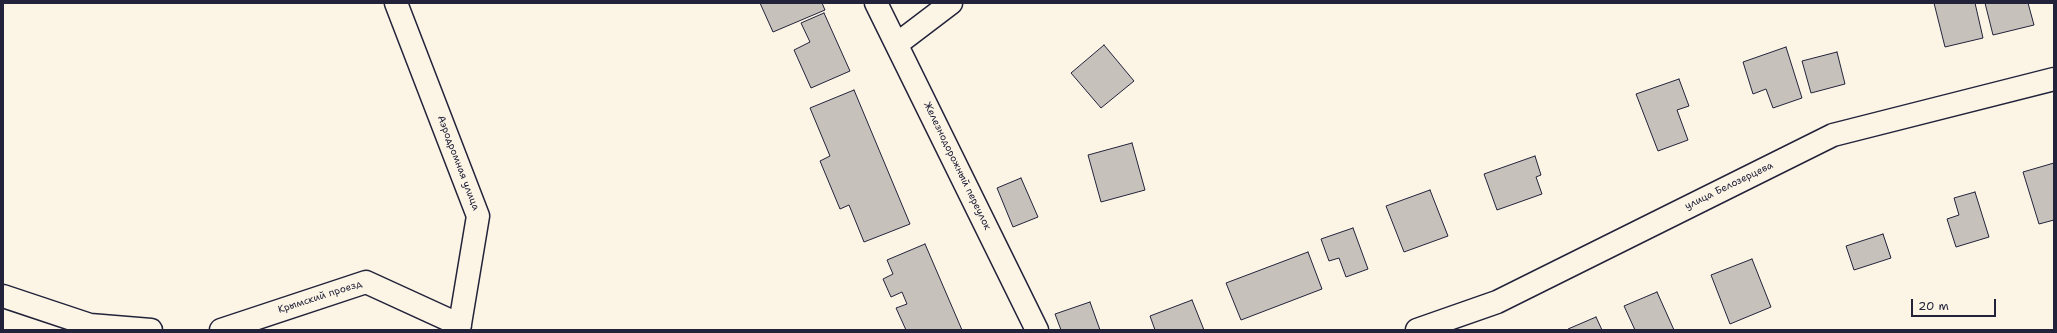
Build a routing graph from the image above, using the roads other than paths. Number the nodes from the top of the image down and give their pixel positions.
1 (396, 3) edge
2 (876, 3) edge
3 (951, 3) edge
4 (897, 44) junction
5 (2054, 79) edge
6 (3, 296) edge
7 (460, 327) edge
8 (151, 330) edge
9 (221, 330) edge
10 (1037, 330) edge
11 (1417, 330) edge

1 - 7 street, Аэродромная улица
2 - 4 street, Железнодорожный переулок
3 - 4 street
4 - 10 street, Железнодорожный переулок
5 - 11 street, улица Белозерцева
6 - 8 street
7 - 9 street, Крымский проезд

